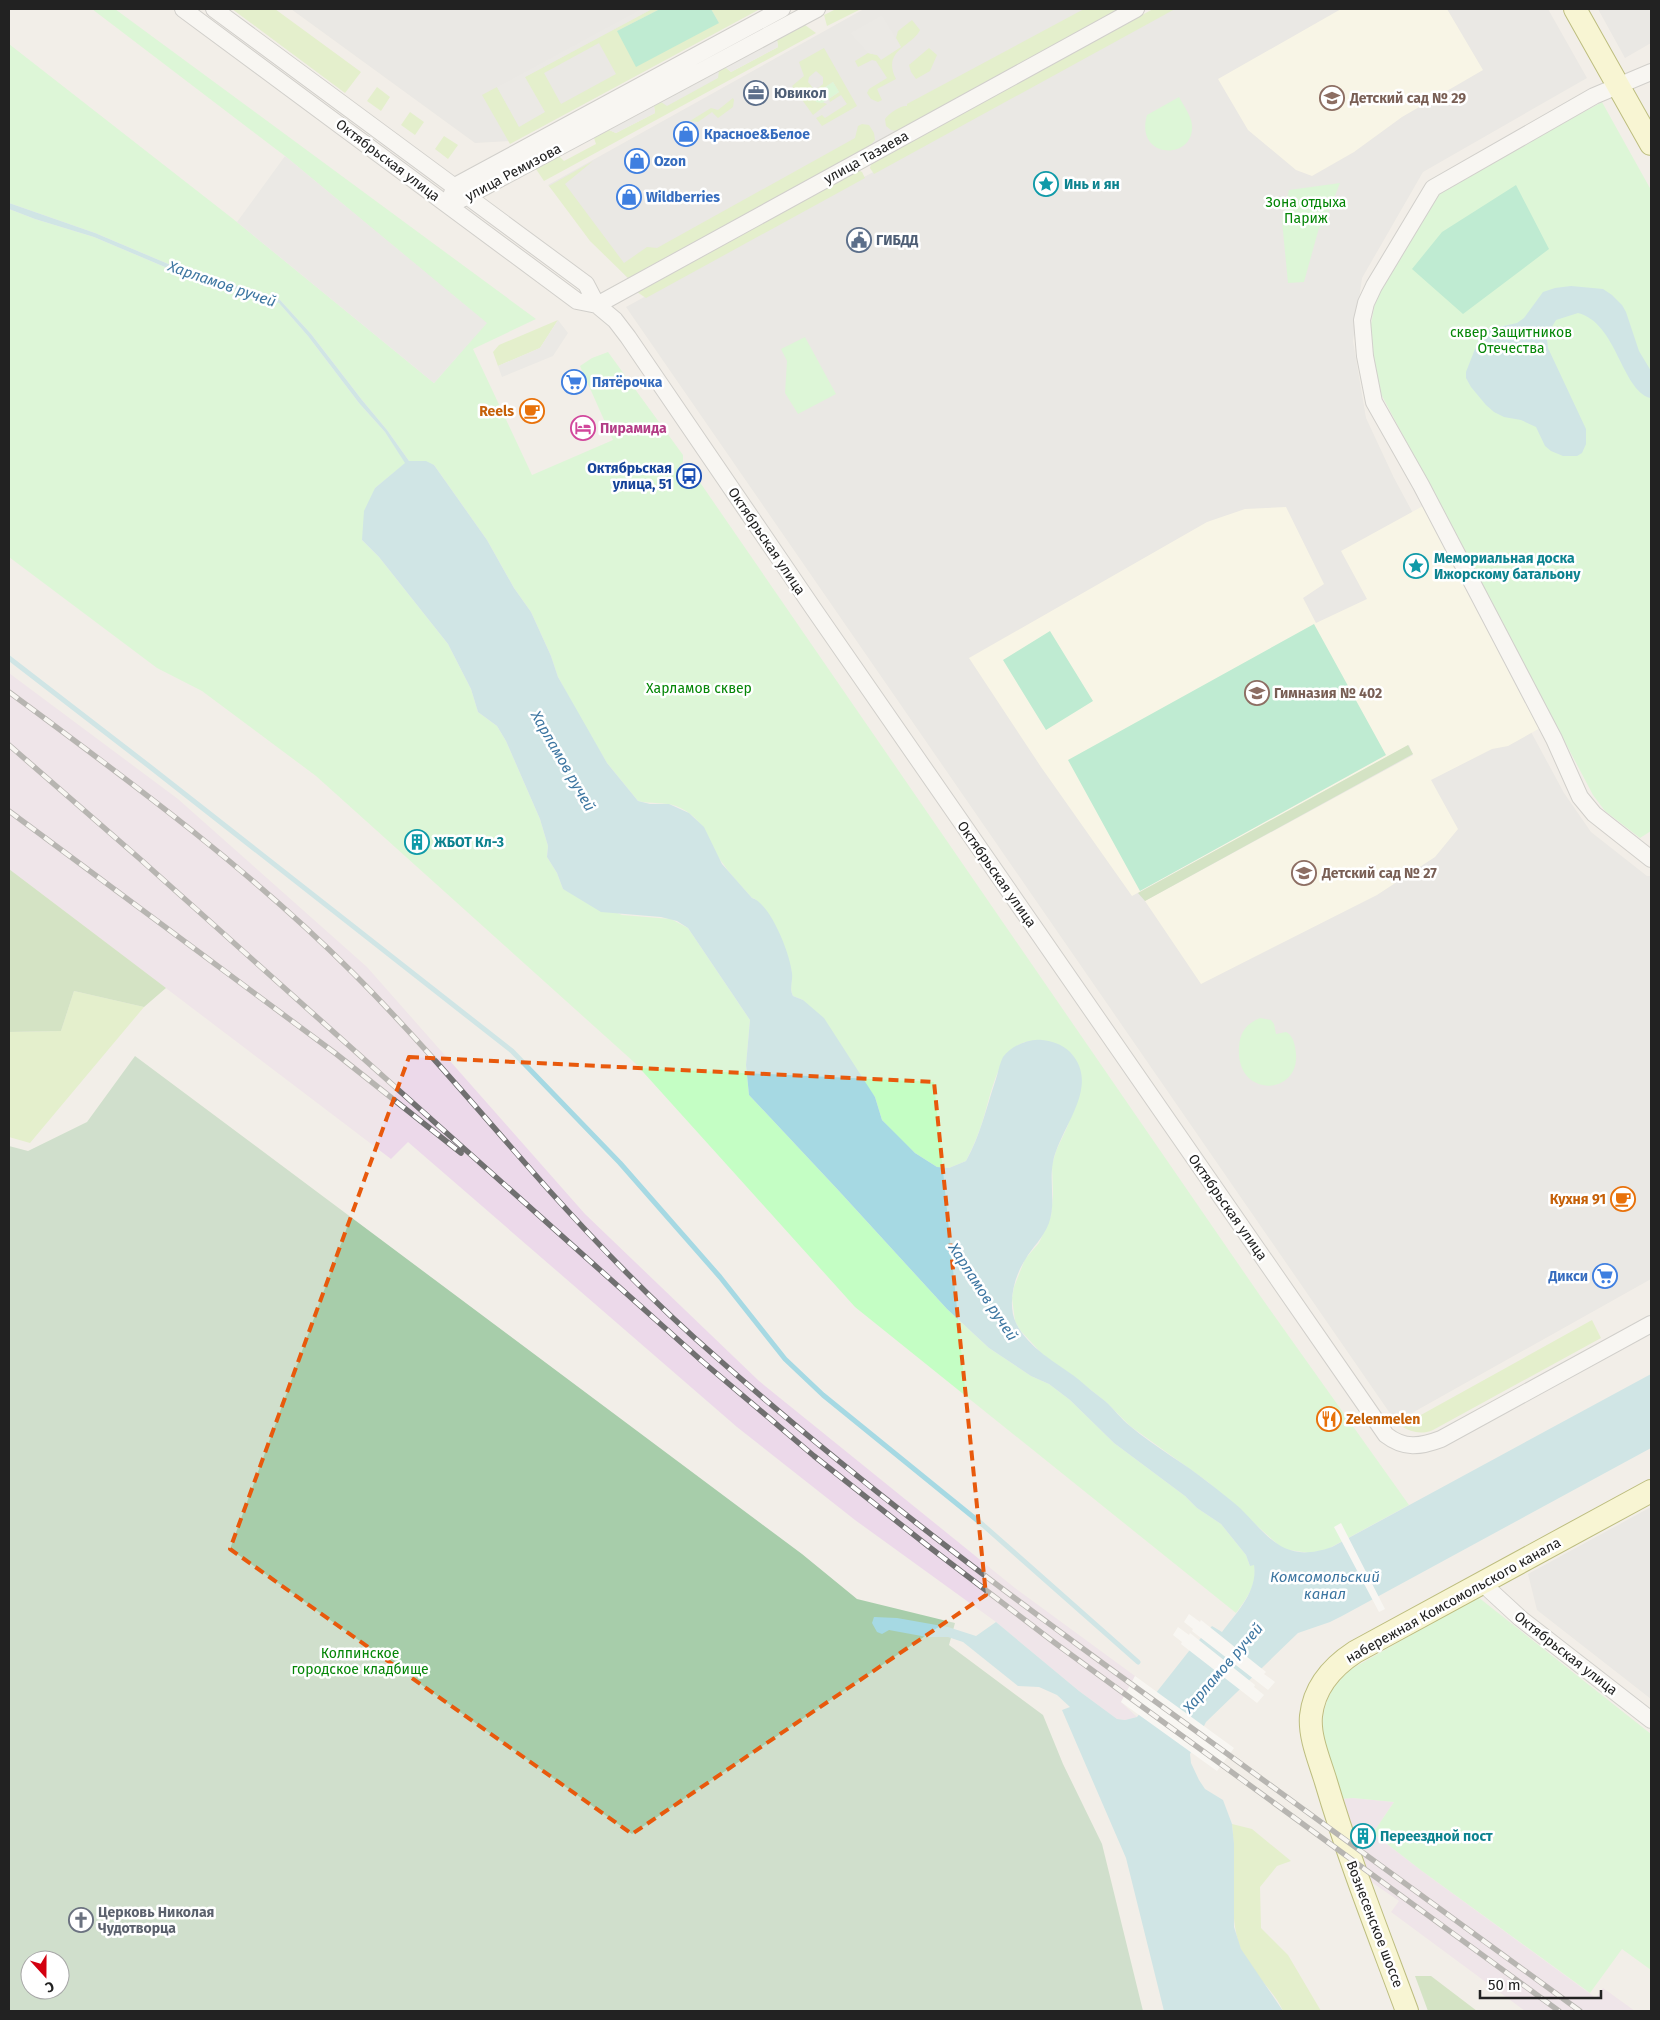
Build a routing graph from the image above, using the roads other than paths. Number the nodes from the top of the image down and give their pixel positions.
1 (183, 9) edge
2 (214, 9) edge
3 (782, 9) edge
4 (817, 9) edge
5 (1136, 9) edge
6 (1575, 9) edge
7 (1651, 72) edge
8 (1619, 87) junction
9 (1651, 144) edge
10 (455, 186) junction
11 (469, 196) junction
12 (448, 204) junction
13 (597, 305) junction
14 (1651, 859) edge
15 (1651, 1324) edge
16 (1651, 1491) edge
17 (1482, 1583) junction
18 (1651, 1720) edge
19 (1343, 1837) joint
20 (1408, 2011) edge

1 - 12 street, Октябрьская улица
2 - 10 street, Октябрьская улица
3 - 10 street, улица Ремизова
4 - 11 street, улица Ремизова
5 - 13 street, улица Тазаева
6 - 8 street
7 - 8 street
8 - 9 street
8 - 14 street
10 - 11 street, Октябрьская улица
10 - 12 street, улица Ремизова
11 - 12 street, улица Ремизова
11 - 13 street, Октябрьская улица
12 - 13 street, Октябрьская улица
13 - 15 street, Октябрьская улица
16 - 17 street, набережная Комсомольского канала
17 - 18 street, Октябрьская улица
17 - 19 street, набережная Комсомольского канала
19 - 20 street, Вознесенское шоссе

